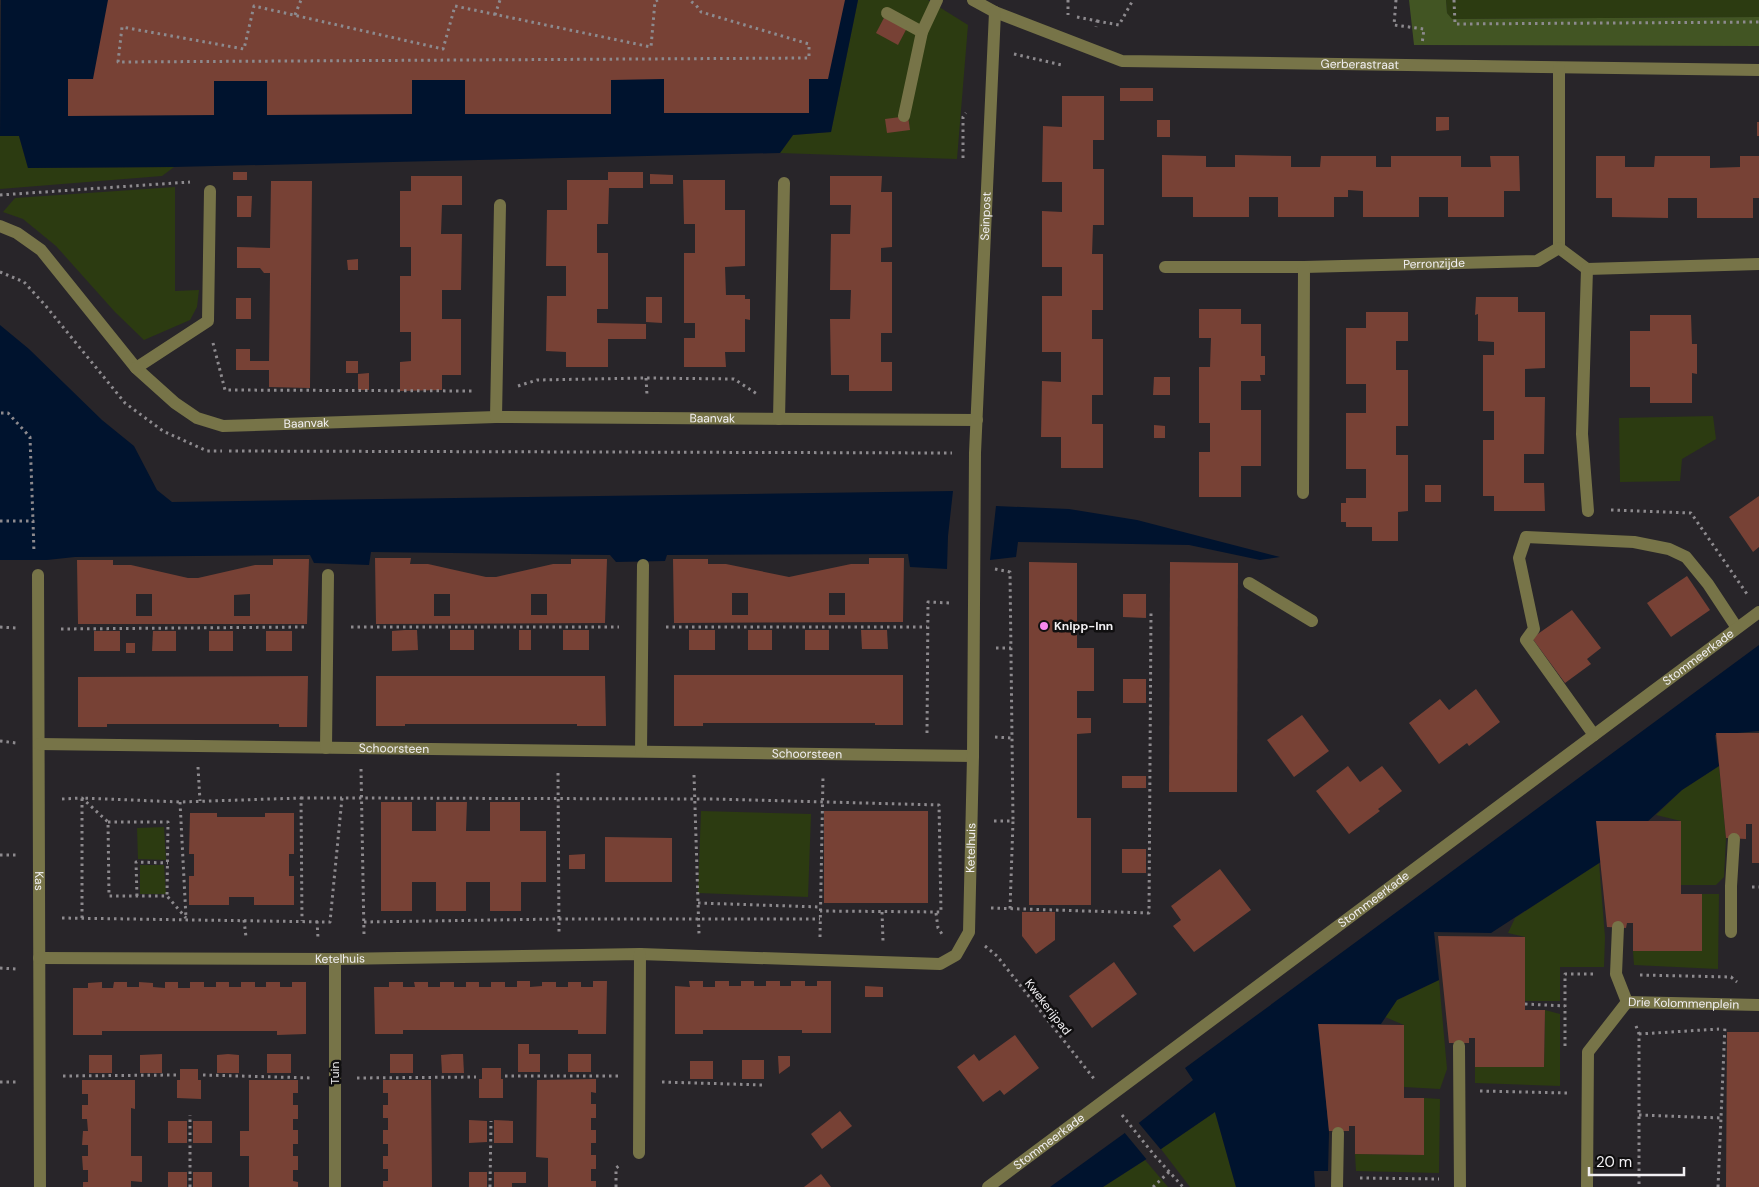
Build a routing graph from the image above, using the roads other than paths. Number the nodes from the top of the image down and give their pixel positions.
1 (937, 0) edge
2 (973, 0) edge
3 (995, 12) junction
4 (887, 13) dead end
5 (922, 32) junction
6 (1559, 68) junction
7 (1759, 70) edge
8 (904, 116) dead end
9 (784, 183) dead end
10 (210, 191) road end
11 (500, 205) dead end
12 (0, 226) edge
13 (1559, 248) junction
14 (1759, 264) edge
15 (1165, 267) dead end
16 (1304, 267) junction
17 (1587, 269) junction
18 (136, 368) junction
19 (780, 414) junction
20 (496, 418) junction
21 (977, 420) junction
22 (1303, 493) dead end
23 (1588, 511) dead end
24 (642, 565) dead end
25 (38, 575) road end
26 (328, 575) dead end
27 (1249, 583) dead end
28 (1759, 612) edge
29 (1312, 621) dead end
30 (1737, 628) junction
31 (1594, 735) junction
32 (39, 744) junction
33 (326, 748) junction
34 (641, 752) junction
35 (973, 756) junction
36 (1734, 839) dead end
37 (1618, 928) dead end
38 (1731, 932) dead end
39 (640, 954) junction
40 (40, 958) junction
41 (335, 959) junction
42 (1627, 1002) junction
43 (1759, 1005) edge
44 (1459, 1046) dead end
45 (1338, 1133) dead end
46 (639, 1153) dead end
47 (1337, 1183) edge
48 (1460, 1183) edge
49 (40, 1187) edge
50 (335, 1187) edge
51 (988, 1187) edge
52 (1587, 1187) edge

1 - 5 street
2 - 3 street, Gerberastraat
3 - 6 street, Gerberastraat
3 - 21 street, Seinpost
4 - 5 street
5 - 8 street
6 - 7 street, Gerberastraat
6 - 13 street
9 - 19 street
10 - 18 street
11 - 20 street
12 - 18 street, Baanvak
13 - 16 street, Perronzijde
13 - 17 street
14 - 17 street
15 - 16 street, Perronzijde
16 - 22 street
17 - 23 street
18 - 20 street, Baanvak
19 - 20 street, Baanvak
19 - 21 street, Baanvak
21 - 35 street, Ketelhuis
24 - 34 street
25 - 32 street, Kas
26 - 33 street
27 - 29 street
28 - 30 street, Stommeerkade
30 - 31 street, Stommeerkade
30 - 31 street
31 - 51 street, Stommeerkade
32 - 33 street, Schoorsteen
32 - 40 street, Kas
33 - 34 street, Schoorsteen
34 - 35 street, Schoorsteen
35 - 39 street, Ketelhuis
36 - 38 street
37 - 42 street
39 - 41 street, Ketelhuis
39 - 46 street
40 - 41 street, Ketelhuis
40 - 49 street, Kas
41 - 50 street, Tuin
42 - 43 street, Drie Kolommenplein
42 - 52 street, Drie Kolommenplein
44 - 48 street
45 - 47 street

